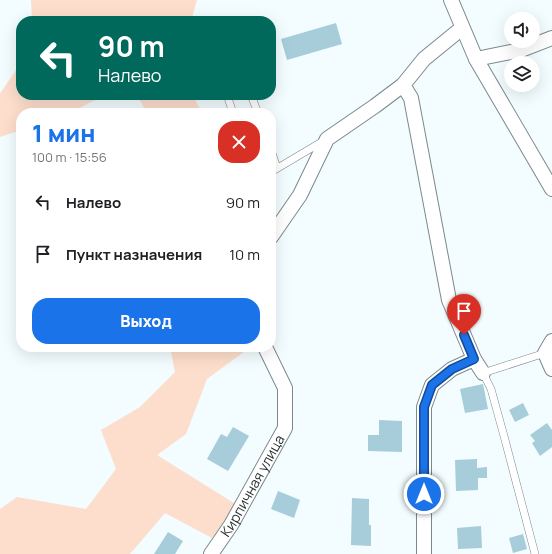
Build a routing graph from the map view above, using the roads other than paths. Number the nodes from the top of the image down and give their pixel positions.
1 (451, 0) edge
2 (462, 28) junction
3 (552, 38) edge
4 (476, 59) junction
5 (403, 84) junction
6 (327, 139) junction
7 (276, 169) edge
8 (550, 182) edge
9 (276, 230) edge
10 (549, 347) edge
11 (267, 352) edge
12 (474, 359) junction
13 (552, 369) edge
14 (483, 373) junction
15 (211, 554) edge
16 (424, 554) edge
17 (535, 554) edge

1 - 2 street
2 - 4 street
2 - 5 street
3 - 4 street
4 - 8 street
5 - 6 street
5 - 12 street
6 - 7 lane
6 - 9 street
10 - 13 street
10 - 14 lane
11 - 15 street, Кирпичная улица
12 - 14 street
12 - 16 street
14 - 17 lane

